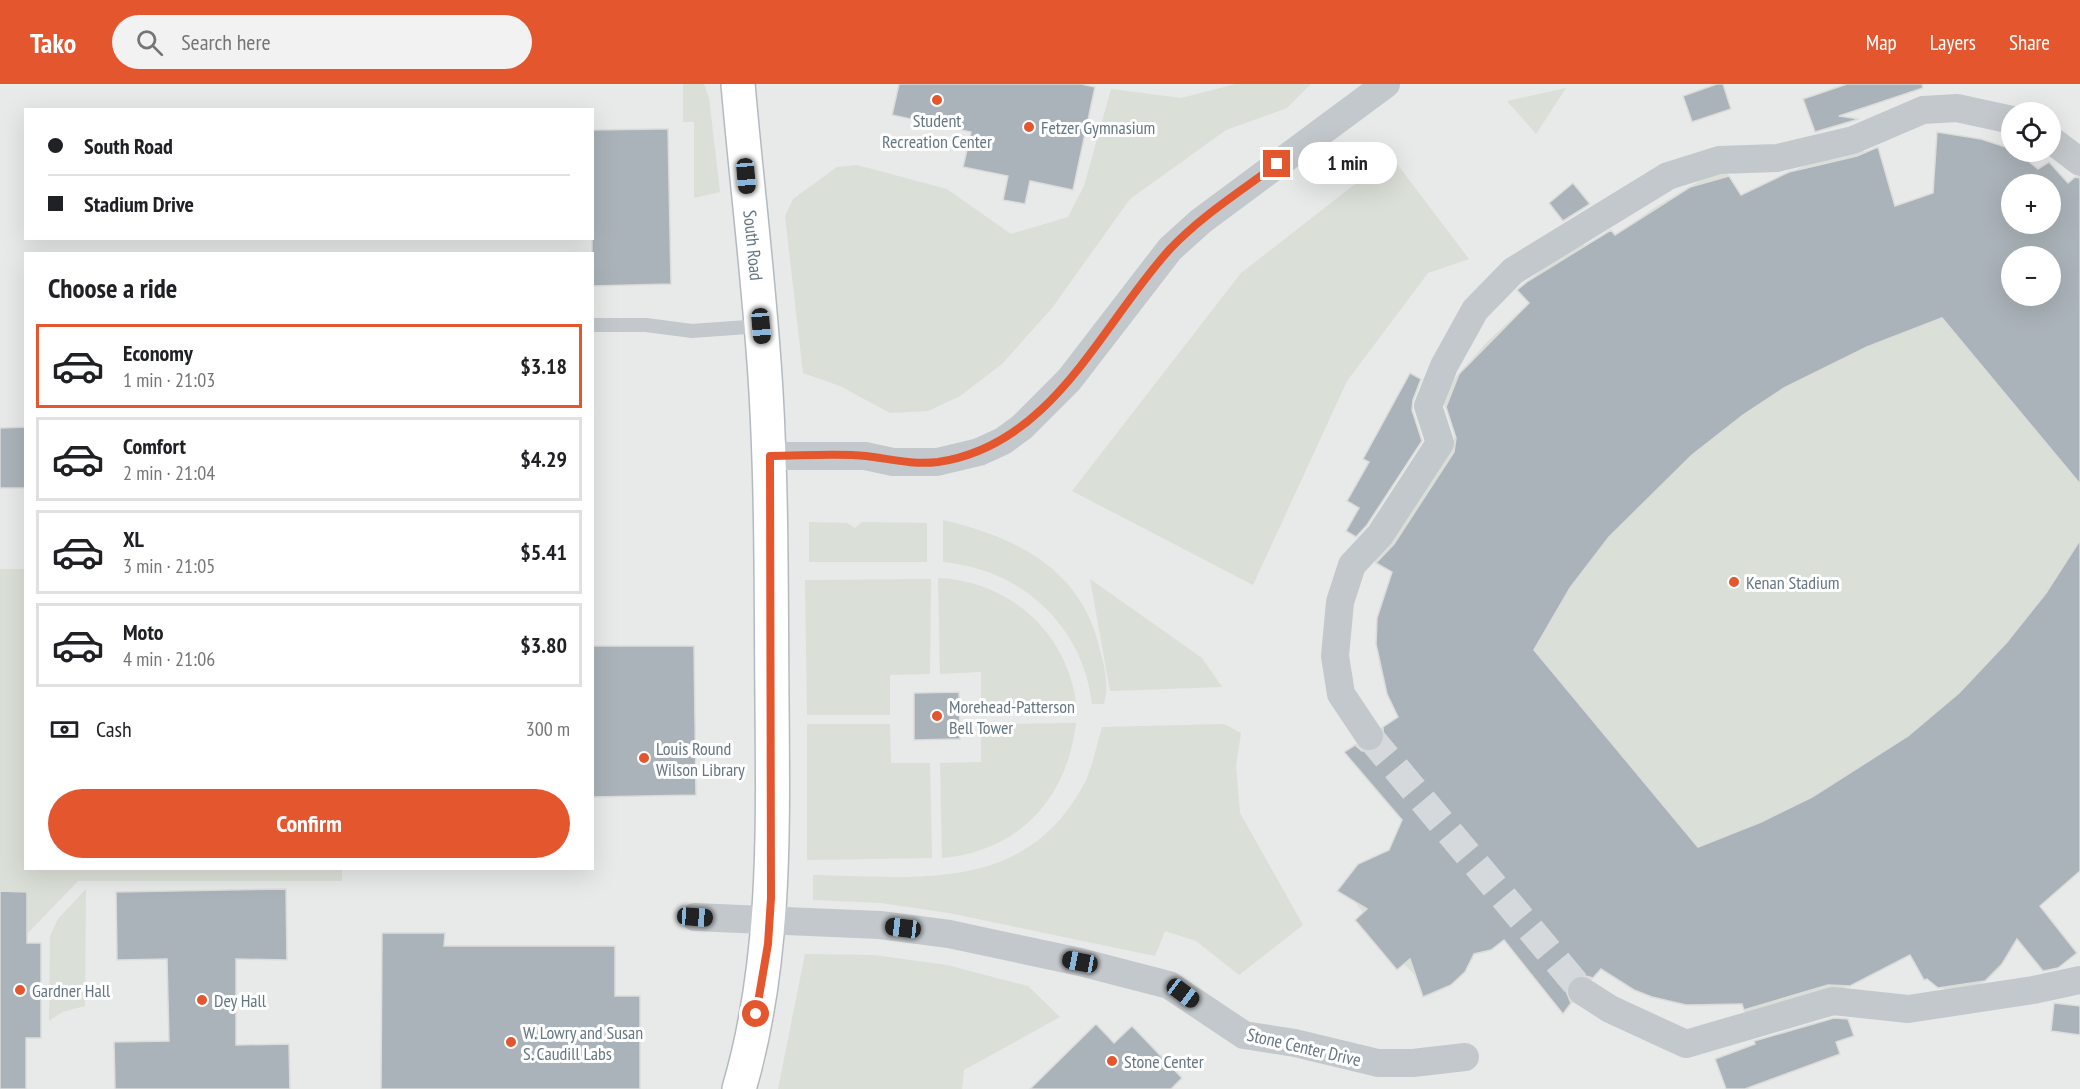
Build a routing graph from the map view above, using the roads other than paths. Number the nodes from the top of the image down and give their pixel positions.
1 (738, 84) edge
2 (1386, 84) edge
3 (2001, 118) edge
4 (2061, 147) edge
5 (2080, 162) edge
6 (594, 325) edge
7 (761, 326) junction
8 (770, 456) junction
9 (1369, 736) tunnel mouth
10 (695, 917) dead end
11 (770, 918) junction
12 (2080, 980) edge
13 (1582, 991) tunnel mouth
14 (1465, 1057) dead end
15 (739, 1089) edge

1 - 7 main road, South Road
2 - 8 street
3 - 9 street
4 - 5 street
6 - 7 lane
7 - 8 main road, South Road
8 - 11 main road, South Road
10 - 11 street, Stone Center Drive
11 - 14 street, Stone Center Drive
11 - 15 main road, South Road
12 - 13 street

